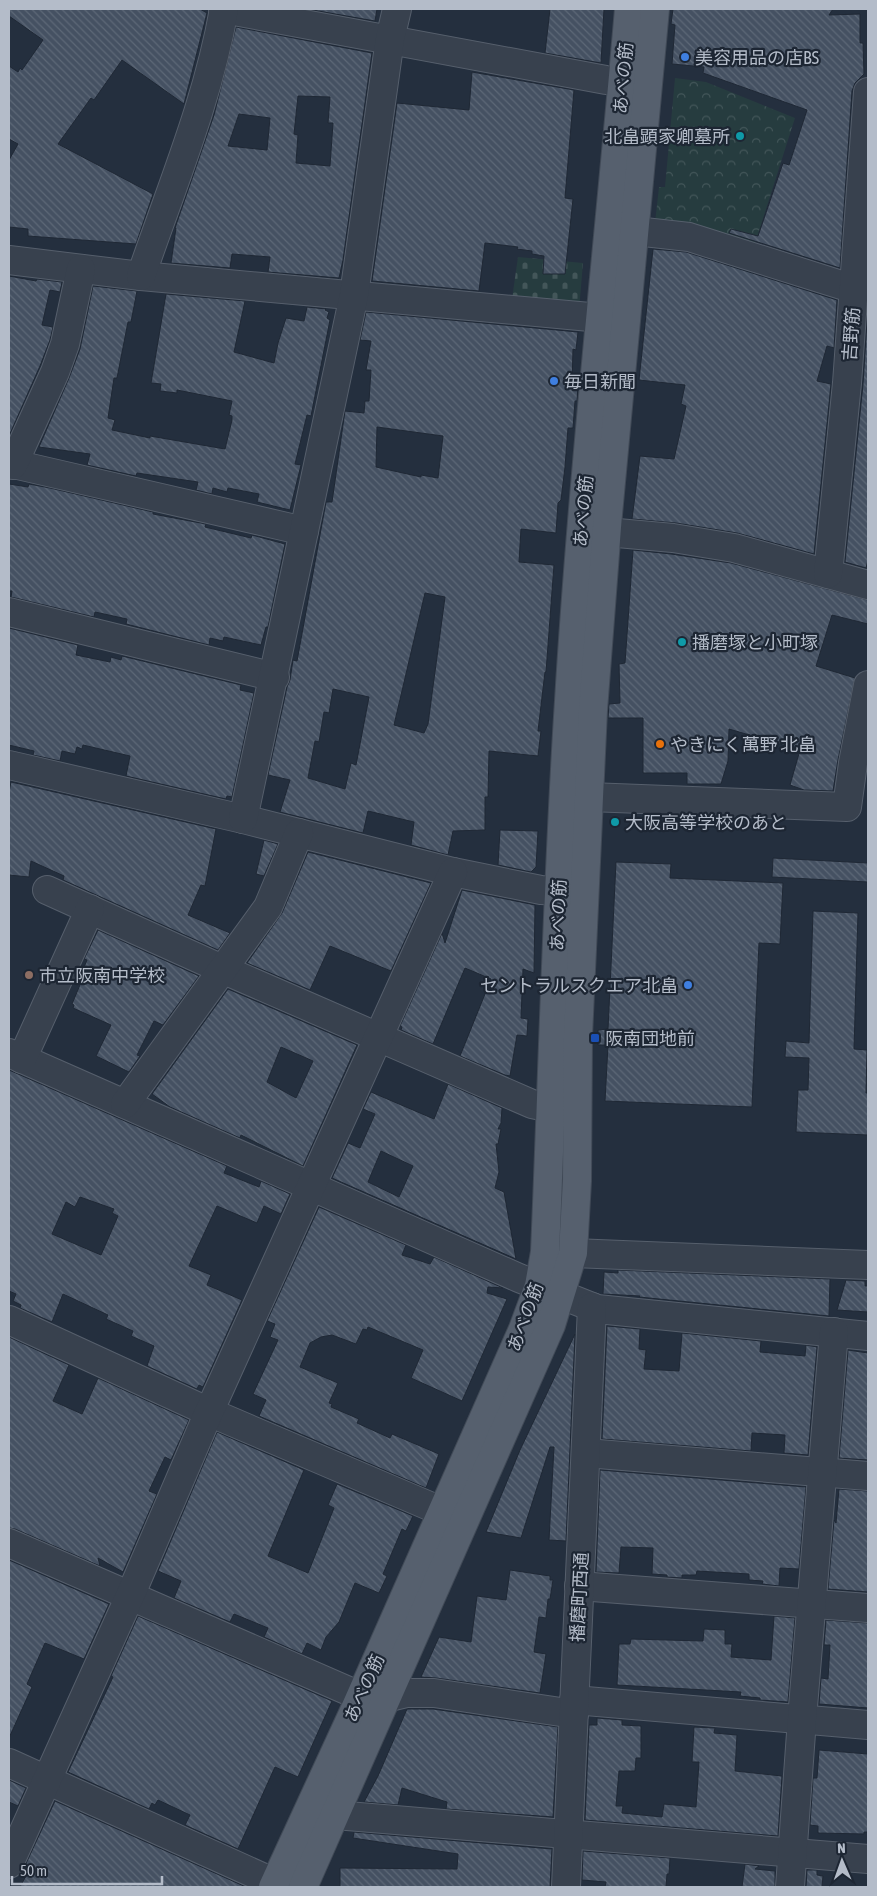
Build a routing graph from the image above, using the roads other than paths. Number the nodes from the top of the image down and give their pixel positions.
1 (224, 9) edge
2 (397, 9) edge
3 (629, 9) edge
4 (655, 9) edge
5 (390, 39) junction
6 (635, 85) junction
7 (868, 92) edge
8 (635, 231) junction
9 (9, 260) edge
10 (81, 269) junction
11 (140, 276) junction
12 (854, 289) junction
13 (354, 295) junction
14 (602, 318) junction
15 (11, 464) edge
16 (304, 532) junction
17 (605, 532) junction
18 (828, 574) junction
19 (868, 585) edge
20 (9, 612) edge
21 (274, 677) junction
22 (868, 685) edge
23 (9, 765) edge
24 (861, 765) edge
25 (589, 797) junction
26 (243, 819) junction
27 (299, 833) junction
28 (453, 872) junction
29 (47, 890) dead end
30 (572, 892) junction
31 (90, 909) junction
32 (222, 969) junction
33 (380, 1037) junction
34 (15, 1056) edge
35 (126, 1104) junction
36 (551, 1108) junction
37 (311, 1185) junction
38 (572, 1253) junction
39 (868, 1265) edge
40 (550, 1290) junction
41 (592, 1306) junction
42 (9, 1320) edge
43 (834, 1332) junction
44 (868, 1336) edge
45 (209, 1412) junction
46 (586, 1453) junction
47 (823, 1472) junction
48 (868, 1476) edge
49 (442, 1511) junction
50 (9, 1543) edge
51 (580, 1586) junction
52 (130, 1596) junction
53 (811, 1603) junction
54 (868, 1608) edge
55 (373, 1697) junction
56 (574, 1707) junction
57 (802, 1719) junction
58 (868, 1725) edge
59 (9, 1763) edge
60 (46, 1779) junction
61 (335, 1815) junction
62 (568, 1834) junction
63 (793, 1853) junction
64 (868, 1859) edge
65 (9, 1864) edge
66 (274, 1885) edge
67 (302, 1887) edge
68 (566, 1887) edge
69 (790, 1887) edge

1 - 5 street
1 - 11 street
2 - 5 street
3 - 6 main road, あべの筋
4 - 6 main road, あべの筋
5 - 6 street
5 - 13 street
6 - 8 main road, あべの筋
6 - 14 main road, あべの筋
7 - 12 street, 吉野筋
8 - 12 street
8 - 17 main road, あべの筋
9 - 10 street
10 - 11 street
10 - 15 street
11 - 13 street
12 - 18 street, 吉野筋
13 - 14 street
13 - 16 street
14 - 17 main road, あべの筋
15 - 16 street
16 - 21 street
17 - 18 street
17 - 25 main road, あべの筋
17 - 30 main road, あべの筋
18 - 19 street
20 - 21 street
21 - 26 street
22 - 24 street
23 - 26 street
24 - 25 street
25 - 30 main road, あべの筋
26 - 27 street
27 - 28 street
27 - 32 street
28 - 30 street
28 - 33 street
29 - 31 street
30 - 36 main road, あべの筋
30 - 38 main road, あべの筋
31 - 32 street
31 - 34 street
32 - 33 street
32 - 35 street
33 - 36 street
33 - 37 street
34 - 35 street
35 - 37 street
36 - 40 main road, あべの筋
37 - 40 street
37 - 45 street
38 - 39 street
38 - 40 main road, あべの筋
40 - 41 street
40 - 49 main road, あべの筋
40 - 55 main road, あべの筋
41 - 43 street
41 - 46 street, 播磨町西通
42 - 45 street
43 - 44 street
43 - 47 street
45 - 49 street
45 - 52 street
46 - 47 street
46 - 51 street, 播磨町西通
47 - 48 street
47 - 53 street
49 - 55 main road, あべの筋
50 - 52 street
51 - 53 street
51 - 56 street, 播磨町西通
52 - 55 street
52 - 60 street
53 - 54 street
53 - 57 street
55 - 56 street
55 - 61 main road, あべの筋
55 - 66 main road, あべの筋
56 - 57 street
56 - 62 street, 播磨町西通
57 - 58 street
57 - 63 street
59 - 60 street
60 - 65 street
60 - 66 street
61 - 62 street
61 - 67 main road, あべの筋
62 - 63 street
62 - 68 street, 播磨町西通
63 - 64 street
63 - 69 street

